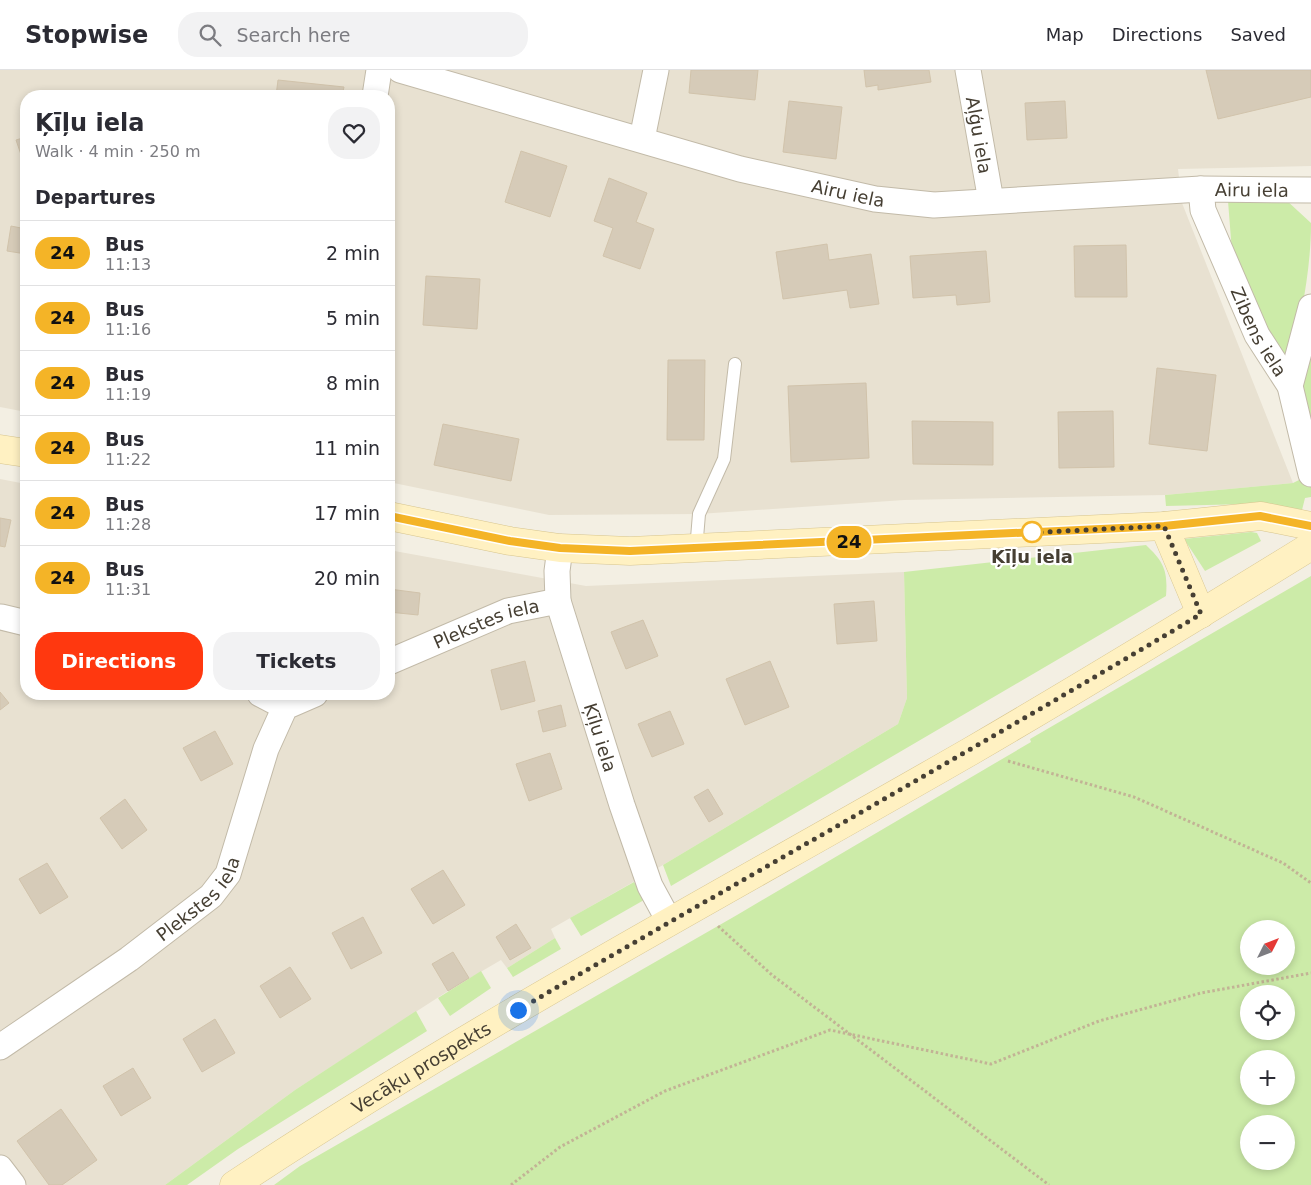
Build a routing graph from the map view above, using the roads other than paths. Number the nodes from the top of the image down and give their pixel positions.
1 (379, 70) edge
2 (400, 70) edge
3 (656, 70) edge
4 (968, 70) edge
5 (376, 90) edge
6 (642, 139) junction
7 (1201, 189) junction
8 (1311, 190) edge
9 (991, 201) junction
10 (1311, 307) edge
11 (735, 364) dead end
12 (1290, 386) junction
13 (0, 449) edge
14 (20, 453) edge
15 (1311, 474) edge
16 (395, 517) edge
17 (1164, 526) junction
18 (1308, 532) edge
19 (560, 548) junction
20 (696, 550) junction
21 (558, 601) junction
22 (1201, 614) junction
23 (1, 617) edge
24 (20, 621) edge
25 (395, 659) edge
26 (272, 700) edge
27 (301, 700) edge
28 (285, 707) junction
29 (669, 921) junction
30 (0, 1047) edge
31 (0, 1168) edge
32 (13, 1185) edge
33 (234, 1185) edge

1 - 5 street
2 - 6 street, Airu iela
3 - 6 street
4 - 9 street, Aļģu iela
6 - 9 street, Airu iela
7 - 8 street, Airu iela
7 - 9 street, Airu iela
7 - 12 street, Zibens iela
10 - 12 street
11 - 20 lane
12 - 15 street, Zibens iela
13 - 14 main road
16 - 19 main road
17 - 18 main road
17 - 20 main road
17 - 22 main road
18 - 22 main road, Vecāķu prospekts
19 - 20 main road
19 - 21 street, Ķīļu iela
21 - 25 street, Plekstes iela
21 - 29 street, Ķīļu iela
22 - 29 main road, Vecāķu prospekts
23 - 24 street
26 - 28 street
27 - 28 street
28 - 30 street, Plekstes iela
29 - 33 main road, Vecāķu prospekts
31 - 32 street

